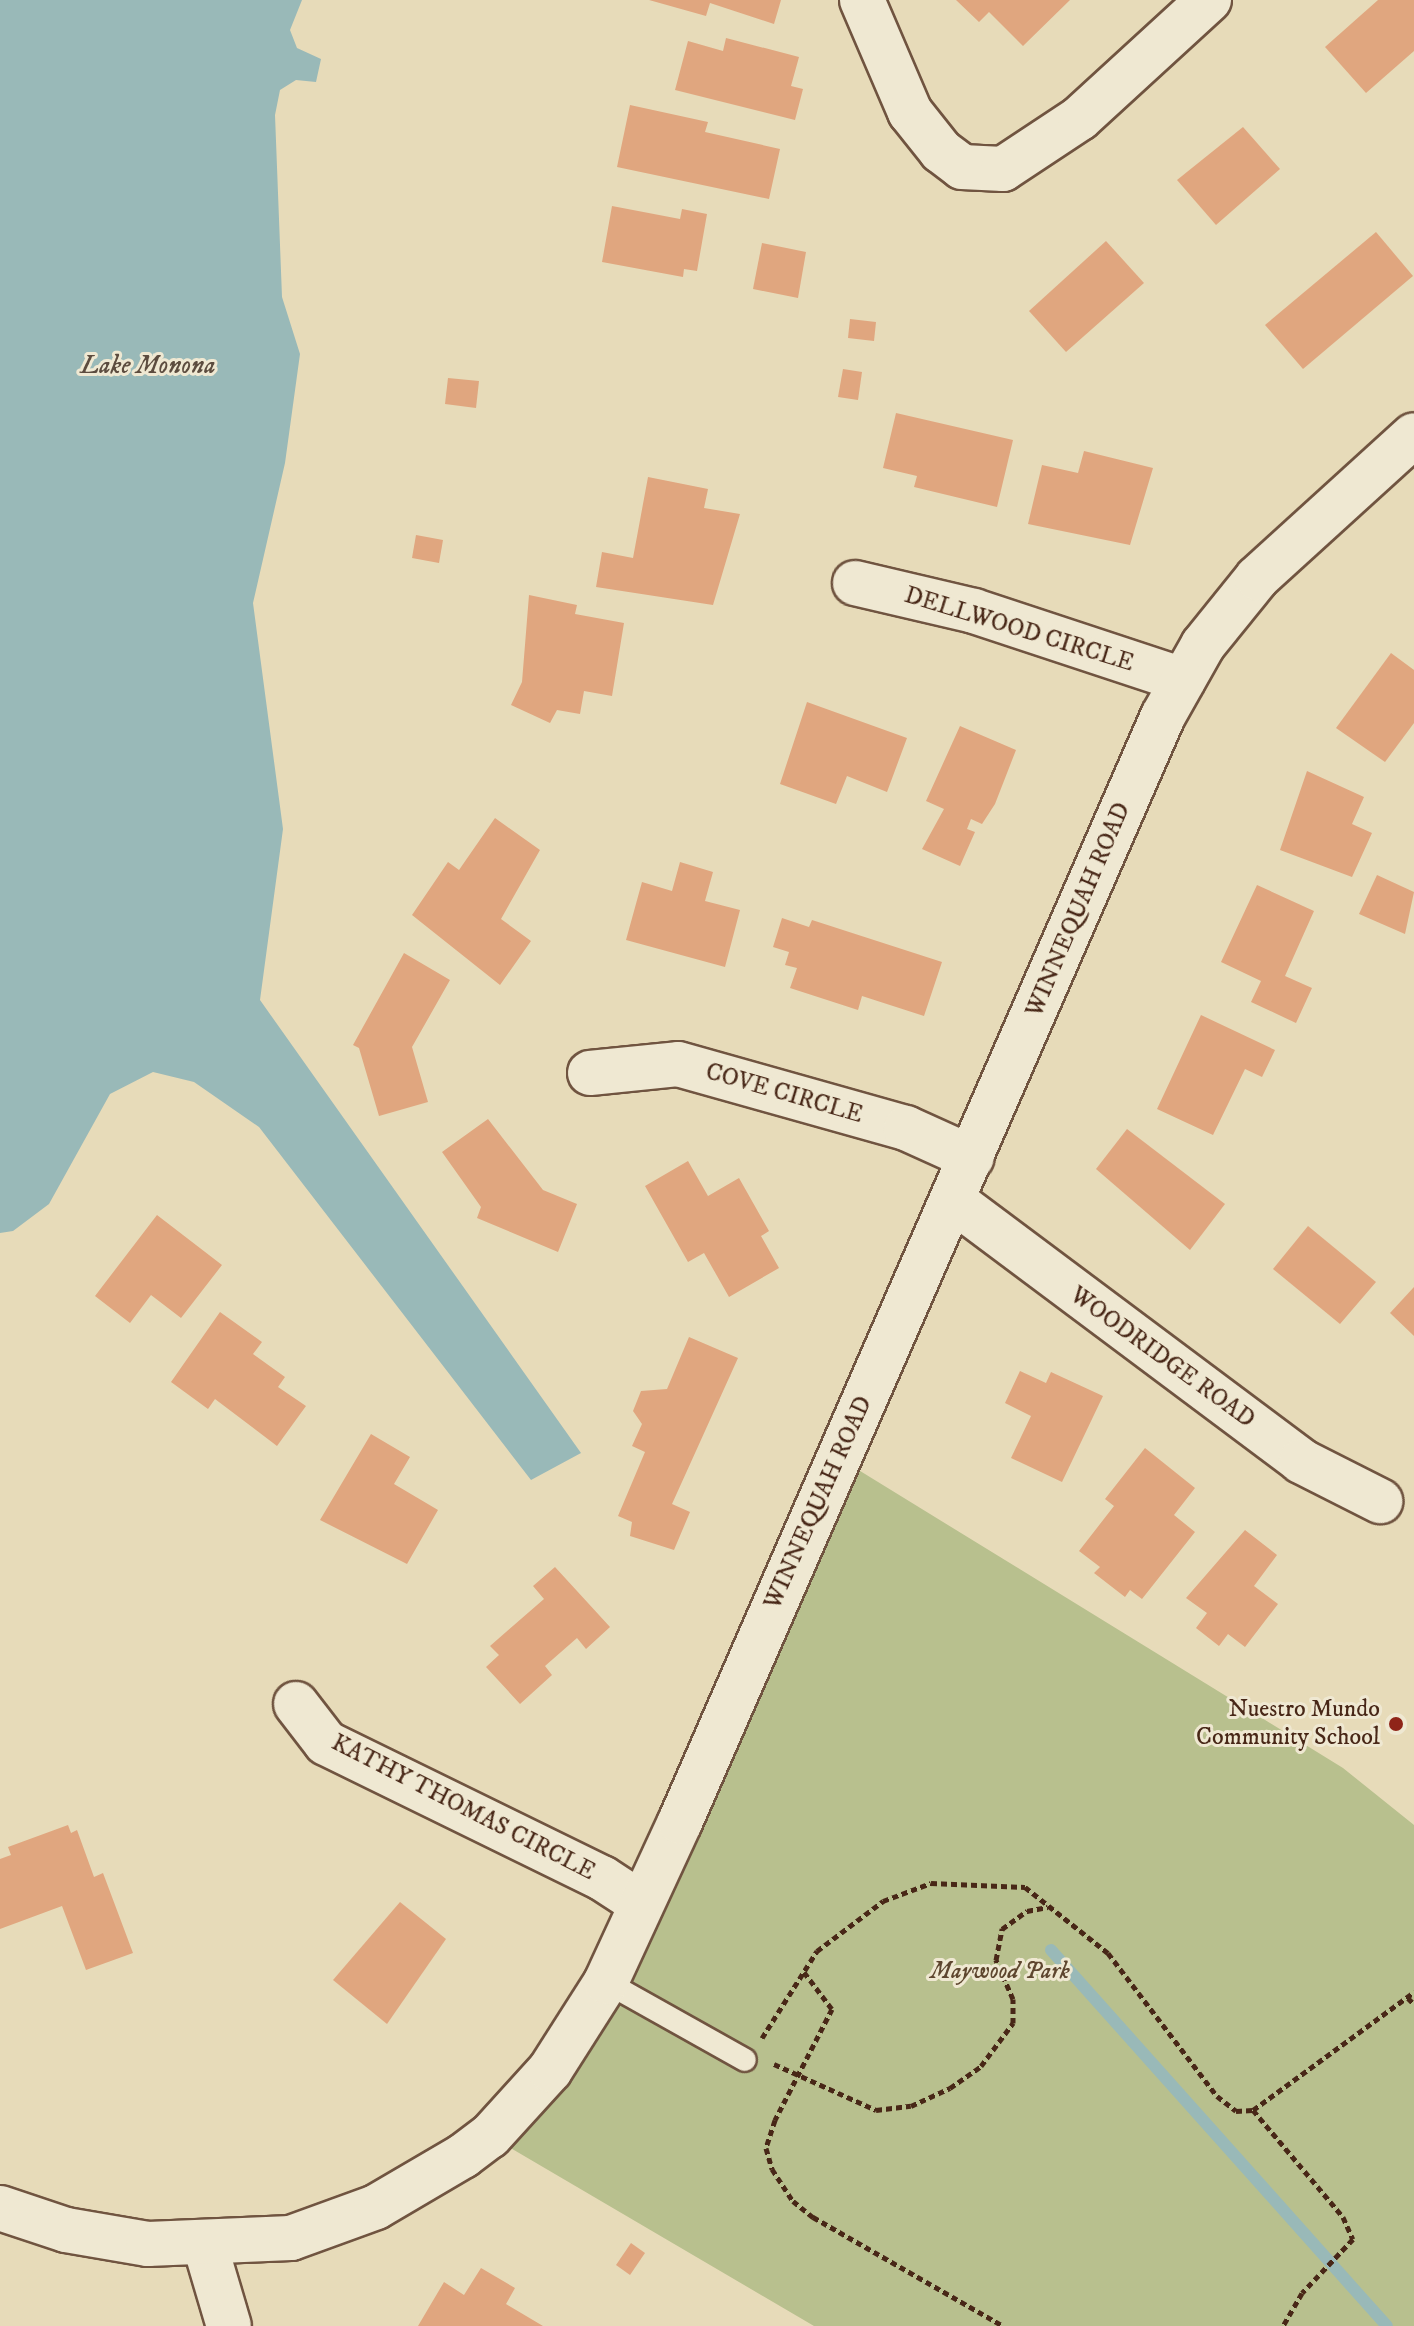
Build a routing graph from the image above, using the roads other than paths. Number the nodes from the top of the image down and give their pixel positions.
1 (862, 0) edge
2 (1209, 0) edge
3 (1414, 435) edge
4 (855, 583) dead end
5 (1183, 680) junction
6 (590, 1073) dead end
7 (972, 1158) junction
8 (954, 1201) junction
9 (1380, 1501) dead end
10 (296, 1704) dead end
11 (640, 1903) junction
12 (606, 1982) junction
13 (745, 2060) road end
14 (0, 2208) edge
15 (205, 2245) junction
16 (229, 2326) edge

1 - 2 street
3 - 5 street, WINNEQUAH ROAD
4 - 5 street, DELLWOOD CIRCLE
5 - 7 street, WINNEQUAH ROAD
6 - 7 street, COVE CIRCLE
7 - 8 street, WINNEQUAH ROAD
8 - 9 street, WOODRIDGE ROAD
8 - 11 street, WINNEQUAH ROAD
10 - 11 street, KATHY THOMAS CIRCLE
11 - 12 street, WINNEQUAH ROAD
12 - 13 lane
12 - 15 street, WINNEQUAH ROAD
14 - 15 street, WINNEQUAH ROAD
15 - 16 street

